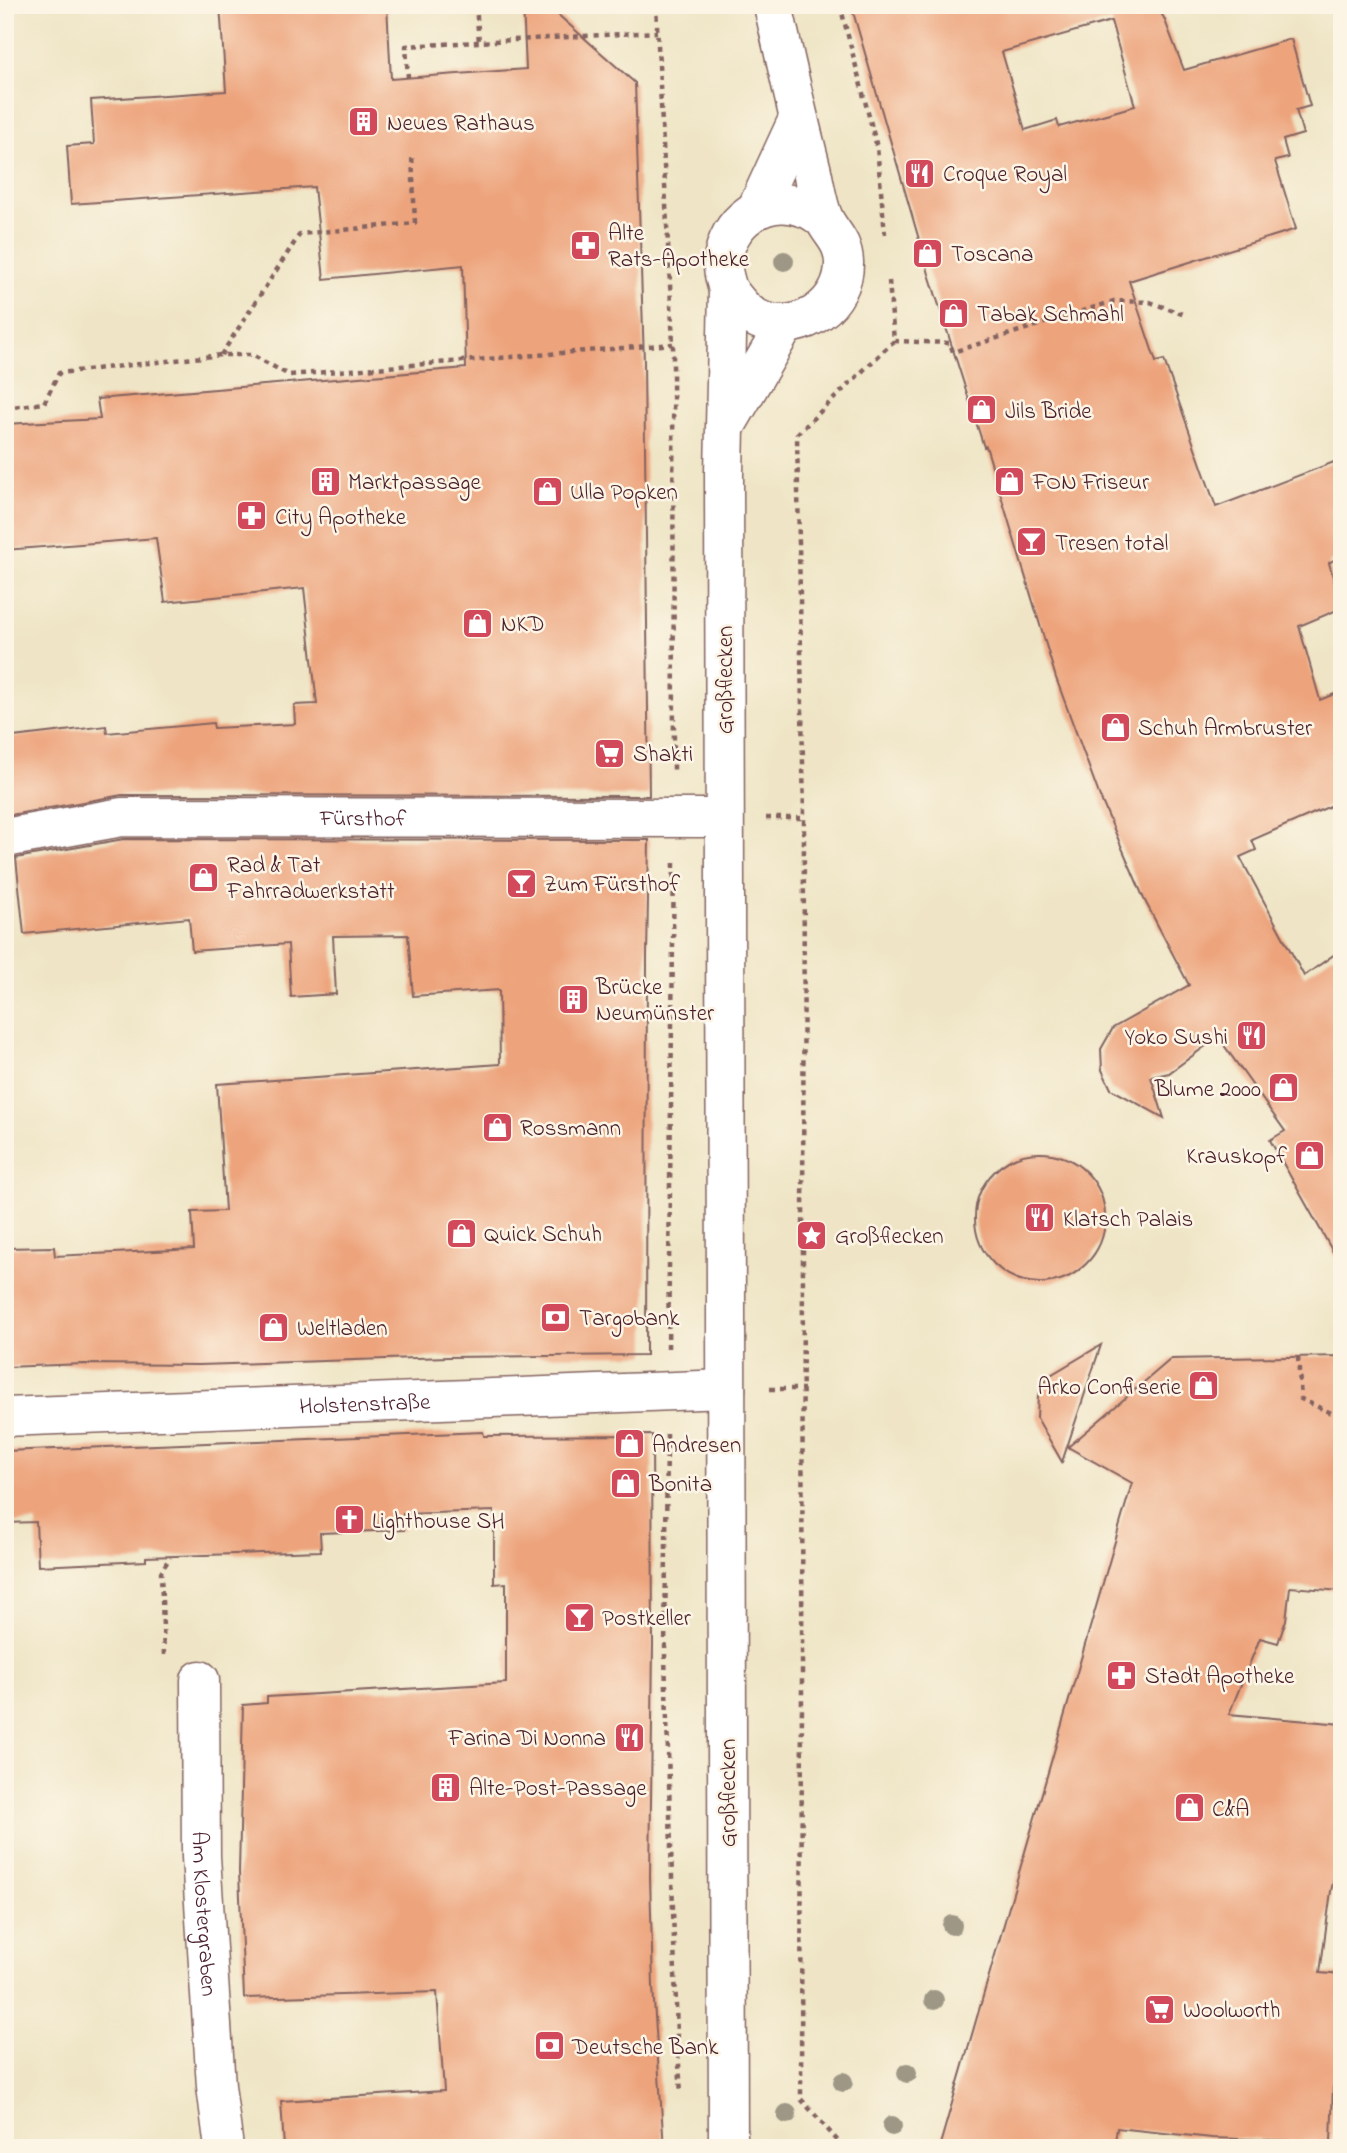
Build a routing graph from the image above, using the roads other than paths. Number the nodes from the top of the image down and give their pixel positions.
1 (773, 5) edge
2 (798, 119) junction
3 (757, 208) junction
4 (824, 219) junction
5 (728, 290) junction
6 (785, 325) junction
7 (723, 430) junction
8 (724, 818) junction
9 (5, 838) edge
10 (726, 1389) junction
11 (5, 1417) edge
12 (201, 1680) road end
13 (224, 2148) edge
14 (727, 2148) edge

1 - 2 street
2 - 3 street, Großflecken
2 - 4 street
3 - 4 street
3 - 5 street, Großflecken
4 - 6 street
5 - 6 street
5 - 7 street, Großflecken
6 - 7 street
7 - 8 street, Großflecken
8 - 9 street, Fürsthof
8 - 10 street, Großflecken
10 - 11 street, Holstenstraße
10 - 14 street, Großflecken
12 - 13 street, Am Klostergraben

